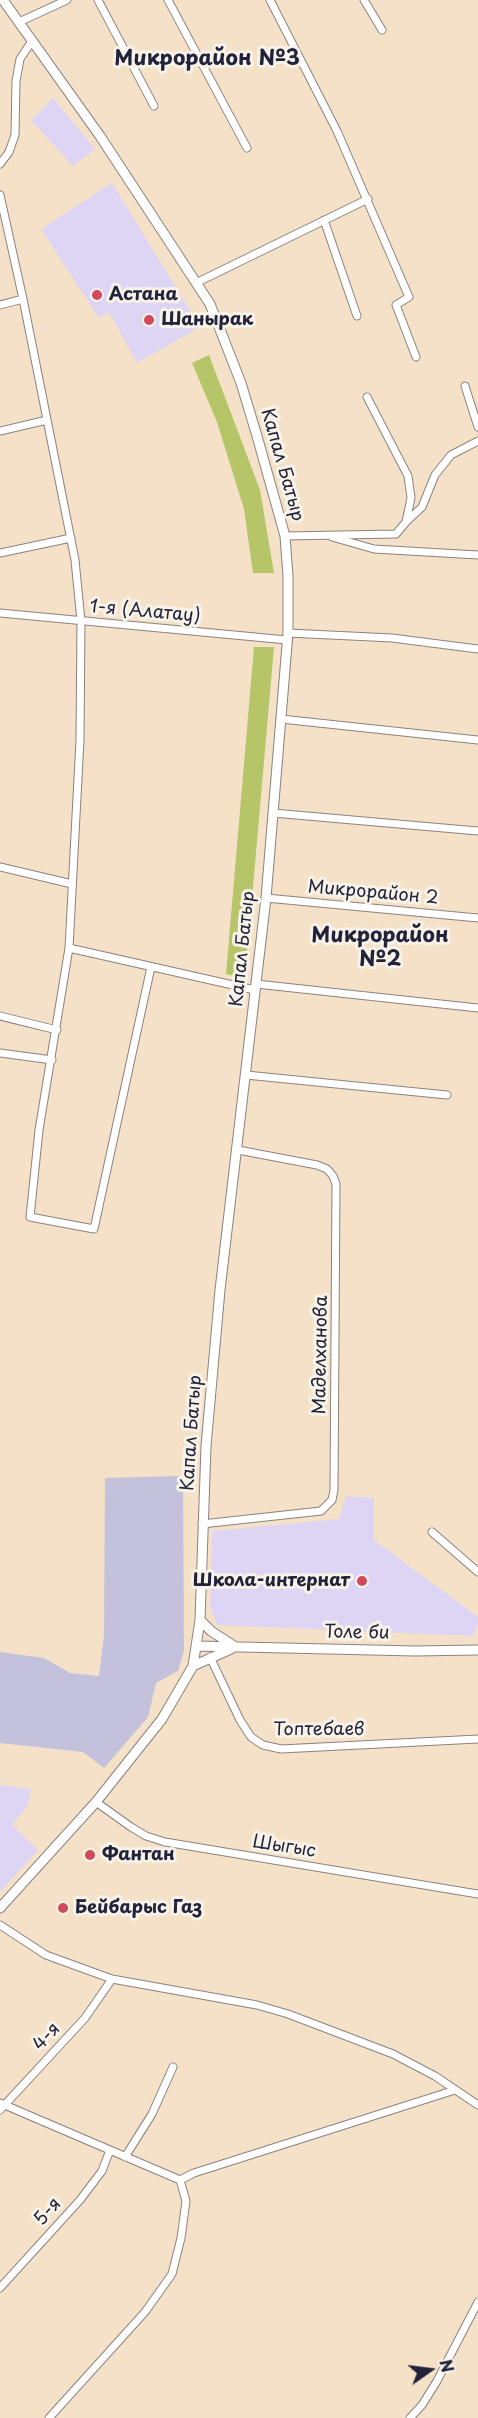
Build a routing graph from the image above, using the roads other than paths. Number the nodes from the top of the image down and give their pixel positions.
1 (3, 0) edge
2 (67, 0) edge
3 (98, 0) edge
4 (168, 0) edge
5 (270, 0) edge
6 (364, 0) edge
7 (19, 22) junction
8 (382, 30) dead end
9 (32, 41) junction
10 (154, 106) dead end
11 (247, 148) dead end
12 (0, 164) edge
13 (0, 195) edge
14 (368, 199) junction
15 (324, 220) junction
16 (198, 282) junction
17 (23, 299) junction
18 (0, 305) edge
19 (357, 316) dead end
20 (416, 357) dead end
21 (465, 386) dead end
22 (367, 397) dead end
23 (47, 420) junction
24 (478, 427) edge
25 (0, 431) edge
26 (478, 441) edge
27 (406, 522) junction
28 (325, 535) junction
29 (285, 536) junction
30 (71, 538) junction
31 (0, 553) edge
32 (478, 555) edge
33 (0, 613) edge
34 (81, 621) junction
35 (287, 636) junction
36 (478, 649) edge
37 (281, 719) junction
38 (478, 740) edge
39 (273, 813) junction
40 (478, 831) edge
41 (0, 867) edge
42 (72, 884) junction
43 (266, 898) junction
44 (478, 918) edge
45 (69, 948) junction
46 (152, 967) junction
47 (256, 987) junction
48 (478, 1008) edge
49 (0, 1016) edge
50 (57, 1030) junction
51 (0, 1053) edge
52 (52, 1059) junction
53 (246, 1075) junction
54 (447, 1095) dead end
55 (237, 1150) junction
56 (202, 1524) junction
57 (432, 1532) dead end
58 (478, 1572) edge
59 (200, 1620) junction
60 (197, 1646) junction
61 (236, 1647) junction
62 (478, 1650) edge
63 (210, 1657) junction
64 (194, 1666) junction
65 (478, 1739) edge
66 (96, 1802) junction
67 (478, 1894) edge
68 (0, 1908) edge
69 (0, 1925) edge
70 (112, 1980) junction
71 (173, 2067) dead end
72 (455, 2090) junction
73 (478, 2105) edge
74 (1, 2106) edge
75 (110, 2151) junction
76 (125, 2157) junction
77 (180, 2180) junction
78 (0, 2288) edge
79 (478, 2302) edge
80 (49, 2418) edge
81 (410, 2418) edge

1 - 7 main road, Капал Батыр
2 - 7 street
3 - 10 street
4 - 11 street
5 - 14 street
6 - 8 street
7 - 9 main road, Капал Батыр
9 - 12 street
9 - 16 main road, Капал Батыр
13 - 17 street
14 - 15 street
14 - 20 street
15 - 16 street
15 - 19 street
16 - 29 main road, Капал Батыр
17 - 18 street
17 - 23 street
21 - 24 street
22 - 27 street
23 - 25 street
23 - 30 street
26 - 27 street
27 - 28 street
28 - 29 street
28 - 32 street
29 - 35 main road, Капал Батыр
30 - 31 street
30 - 34 street
33 - 34 street, 1-я (Алатау)
34 - 35 street, 1-я (Алатау)
34 - 42 street
35 - 36 street
35 - 37 main road, Капал Батыр
37 - 38 street
37 - 39 main road, Капал Батыр
39 - 40 street
39 - 43 main road, Капал Батыр
41 - 42 street
42 - 45 street
43 - 44 street, Микрорайон 2
43 - 47 main road, Капал Батыр
45 - 46 street
45 - 50 street
46 - 47 street
46 - 52 street
47 - 48 street
47 - 53 main road, Капал Батыр
49 - 50 street
50 - 52 street
51 - 52 street
53 - 54 street
53 - 55 main road, Капал Батыр
55 - 56 main road, Капал Батыр
55 - 56 street, Маделханова
56 - 59 main road, Капал Батыр
57 - 58 street
59 - 60 main road, Капал Батыр
59 - 61 main road
60 - 61 main road, Толе би
60 - 64 main road, Капал Батыр
61 - 62 main road, Толе би
61 - 63 main road
63 - 64 main road
63 - 65 street, Топтебаев
64 - 66 main road, Капал Батыр
66 - 67 street, Шыгыс
66 - 68 main road, Капал Батыр
69 - 70 street
70 - 72 street
70 - 74 street, 4-я
71 - 76 street
72 - 73 street
72 - 77 street
74 - 75 street
75 - 76 street
75 - 78 street, 5-я
76 - 77 street
77 - 80 street
79 - 81 street

